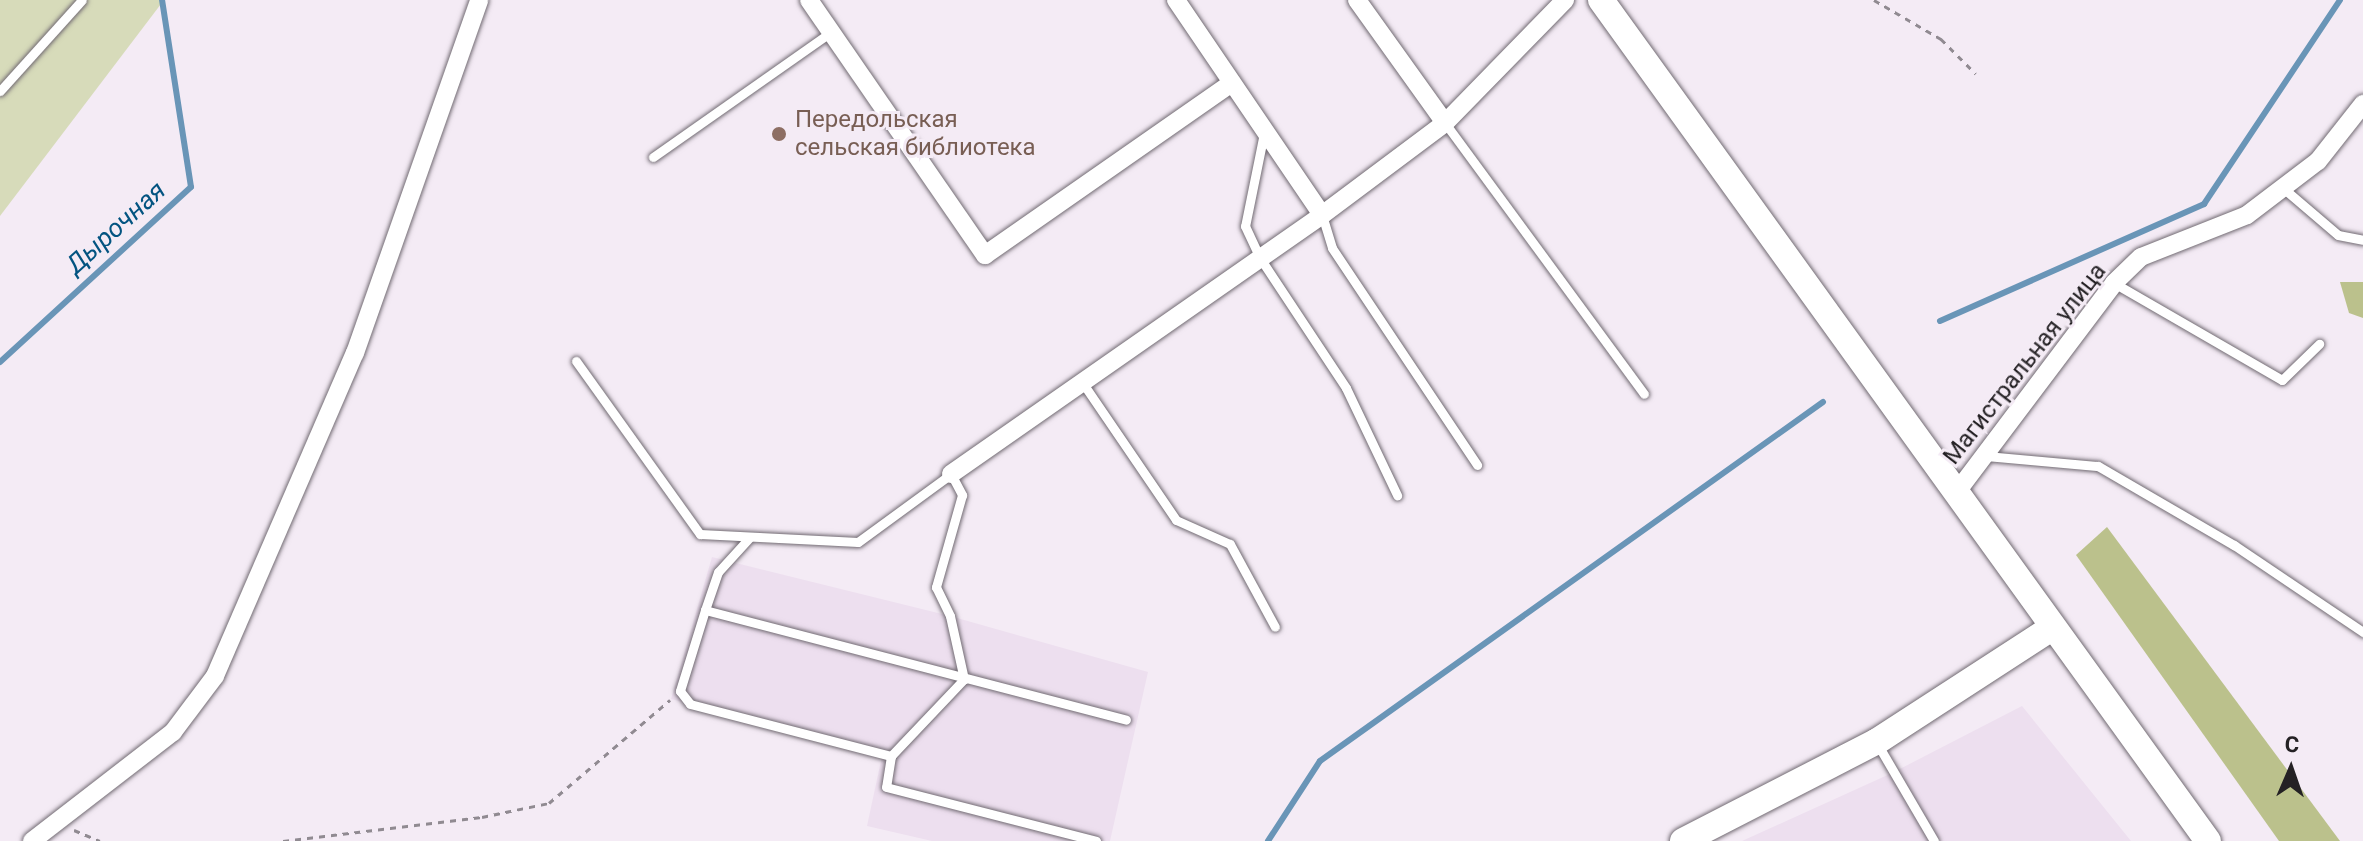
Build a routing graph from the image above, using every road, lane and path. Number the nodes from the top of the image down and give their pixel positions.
1 (82, 0) edge
2 (479, 0) edge
3 (809, 0) edge
4 (1176, 0) edge
5 (1357, 0) edge
6 (1565, 0) edge
7 (1601, 0) edge
8 (1874, 0) edge
9 (831, 32) junction
10 (1976, 74) dead end
11 (1232, 83) junction
12 (0, 91) edge
13 (2363, 104) edge
14 (1445, 123) junction
15 (1264, 130) junction
16 (653, 157) dead end
17 (2283, 188) junction
18 (1322, 215) junction
19 (2363, 240) edge
20 (1260, 258) junction
21 (2114, 283) junction
22 (2319, 344) dead end
23 (576, 361) dead end
24 (1082, 382) junction
25 (1644, 394) dead end
26 (1985, 456) junction
27 (1477, 465) dead end
28 (951, 474) junction
29 (1956, 493) junction
30 (1397, 495) dead end
31 (750, 537) junction
32 (705, 610) junction
33 (1275, 627) dead end
34 (2053, 627) junction
35 (2363, 632) edge
36 (964, 679) junction
37 (680, 691) junction
38 (1126, 720) dead end
39 (1876, 742) junction
40 (891, 756) junction
41 (56, 823) junction
42 (32, 841) edge
43 (100, 841) edge
44 (283, 841) edge
45 (1096, 841) edge
46 (1683, 841) edge
47 (1934, 841) edge
48 (2208, 841) edge

1 - 12 lane
2 - 41 street
3 - 9 street
4 - 11 street
5 - 14 street
6 - 14 street
7 - 29 main road
8 - 10 path
9 - 11 street
9 - 16 lane
11 - 15 street
13 - 17 street, Магистральная улица
14 - 18 street
14 - 25 lane
15 - 18 street
15 - 20 lane
17 - 19 lane
17 - 21 street, Магистральная улица
18 - 20 street
18 - 27 lane
20 - 24 street
20 - 30 lane
21 - 22 lane
21 - 26 street, Магистральная улица
23 - 31 lane
24 - 28 street
24 - 33 lane
26 - 29 street, Магистральная улица
26 - 35 lane
28 - 31 lane
28 - 36 lane
29 - 34 main road
31 - 32 lane
32 - 36 lane
32 - 37 lane
34 - 39 main road
34 - 48 main road
36 - 38 lane
36 - 40 lane
37 - 40 lane
37 - 44 path
39 - 46 main road
39 - 47 lane
40 - 45 lane
41 - 42 street
41 - 43 path

